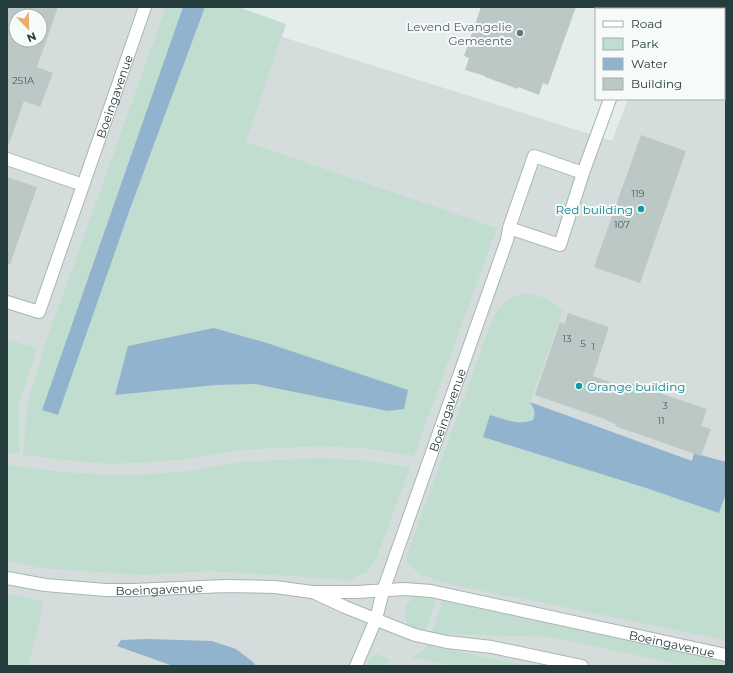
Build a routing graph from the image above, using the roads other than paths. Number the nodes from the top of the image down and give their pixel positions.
1 (145, 7) edge
2 (610, 100) edge
3 (7, 159) edge
4 (583, 173) junction
5 (83, 186) junction
6 (509, 228) junction
7 (7, 302) edge
8 (7, 578) edge
9 (382, 591) junction
10 (312, 592) junction
11 (376, 619) junction
12 (726, 655) edge
13 (356, 666) edge
14 (582, 666) edge

1 - 5 street, Boeingavenue
2 - 4 street
3 - 5 street
4 - 6 street, Boeingavenue
4 - 6 street
5 - 7 street, Boeingavenue
6 - 9 street, Boeingavenue
8 - 10 street, Boeingavenue
9 - 10 street, Boeingavenue
9 - 11 street, Boeingavenue
9 - 12 street, Boeingavenue
10 - 11 street, Boeingavenue
11 - 13 street, Boeingavenue
11 - 14 street, Boeingavenue

